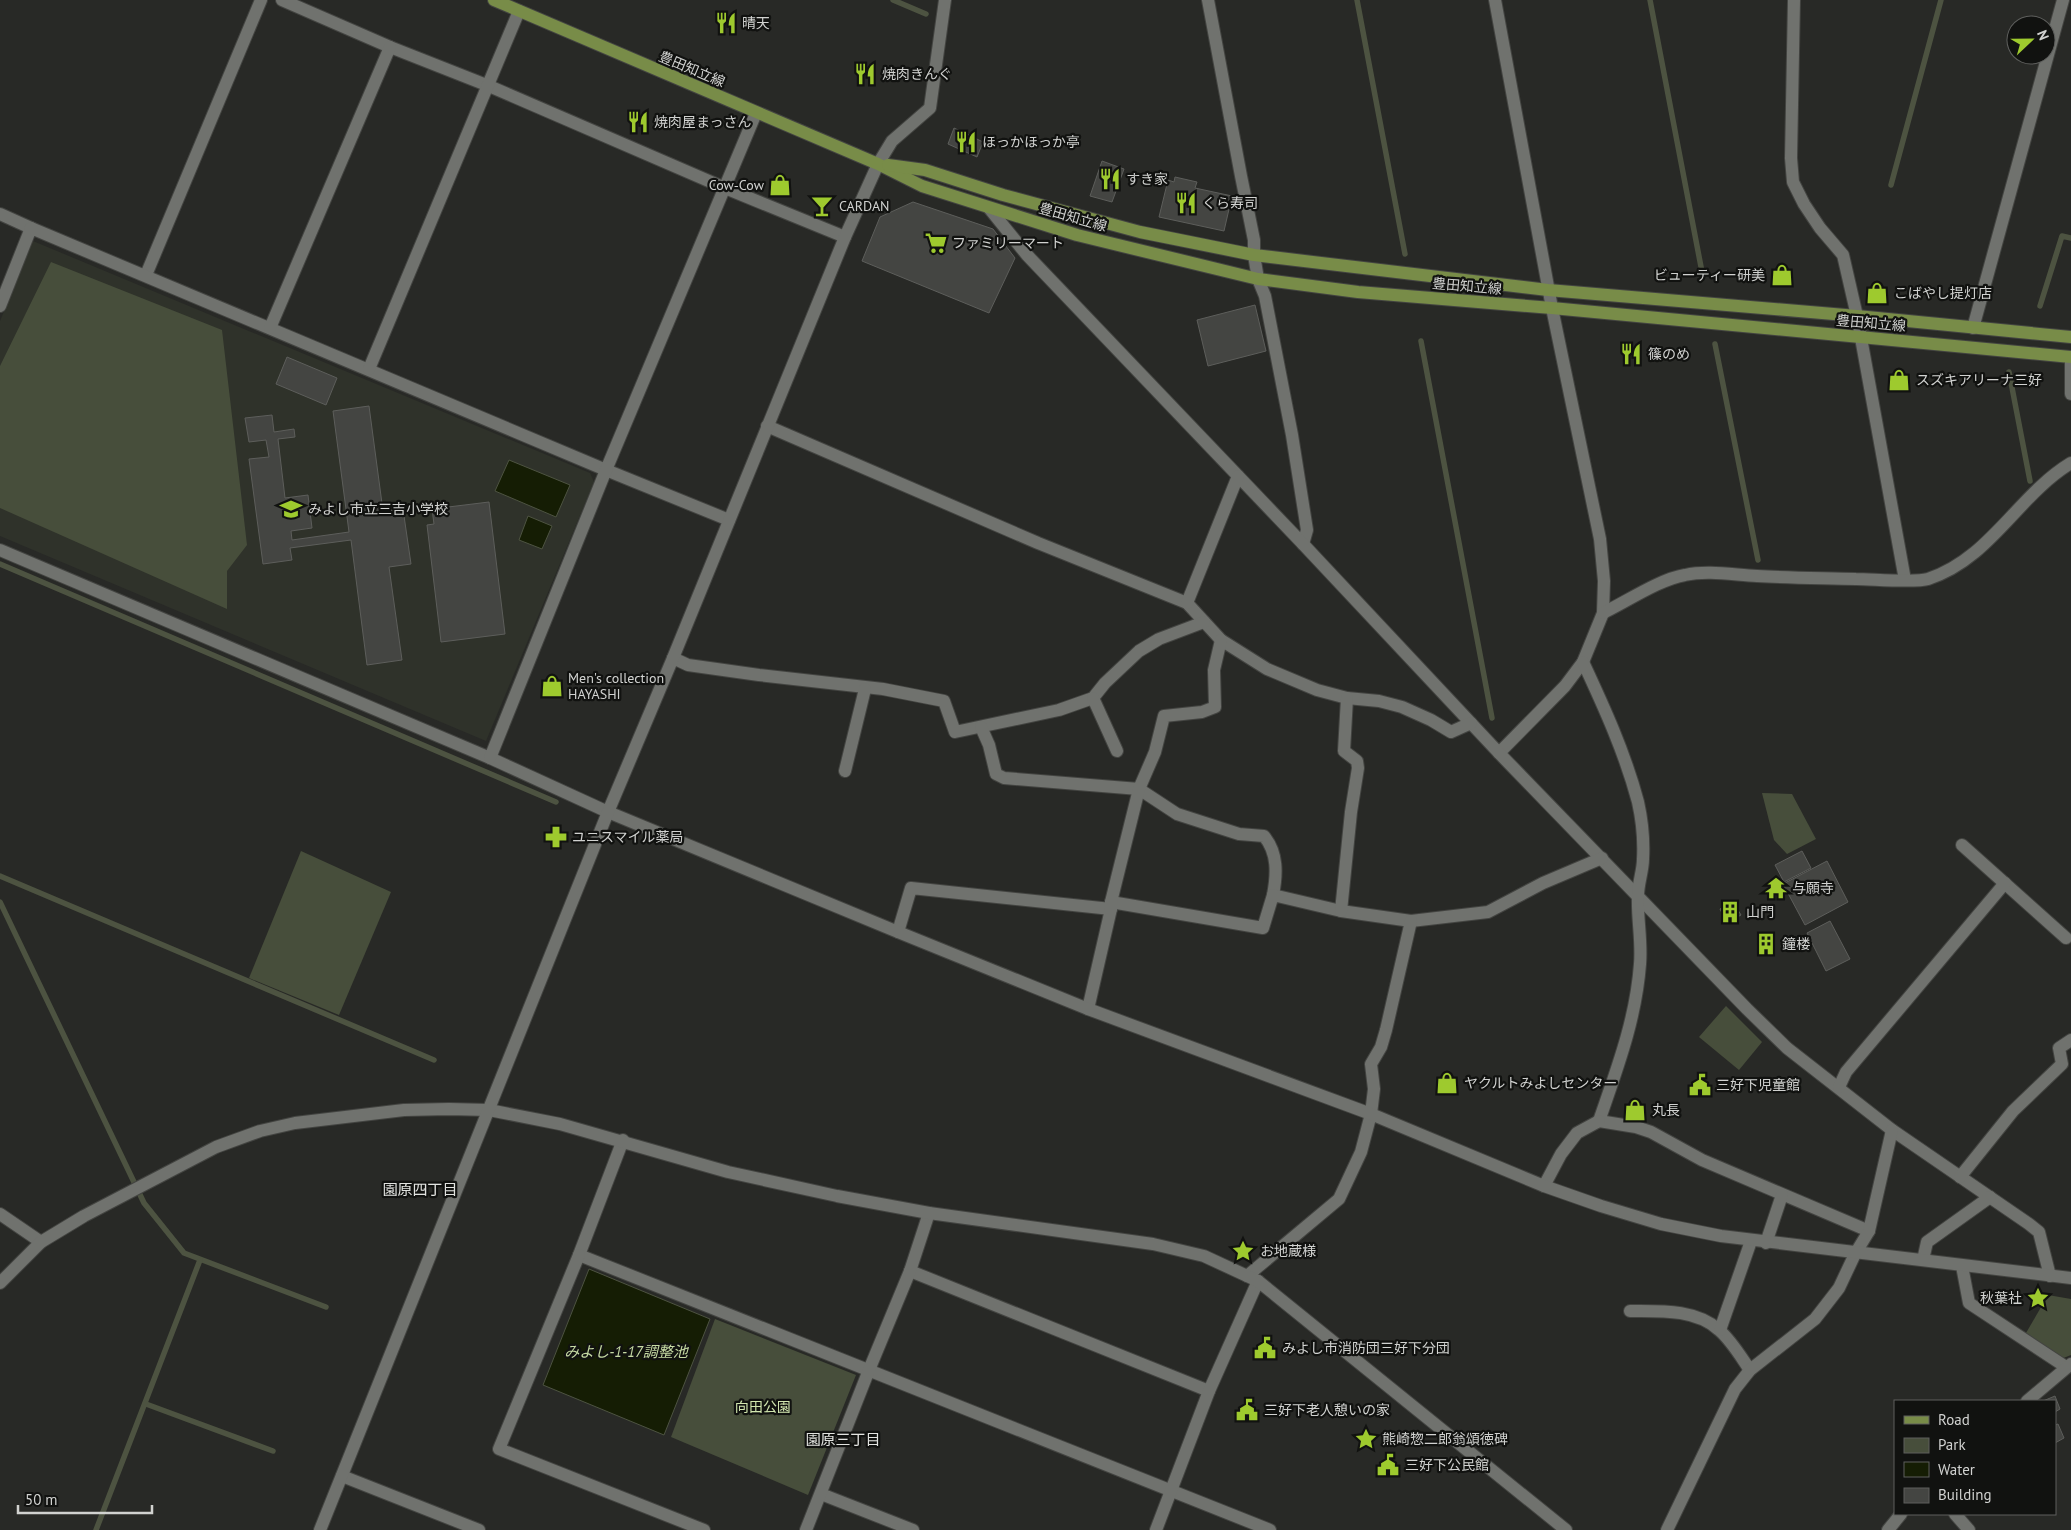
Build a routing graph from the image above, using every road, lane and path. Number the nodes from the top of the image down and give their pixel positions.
1 (261, 0) edge
2 (282, 0) edge
3 (494, 0) edge
4 (945, 0) edge
5 (1208, 0) edge
6 (1495, 0) edge
7 (1794, 0) edge
8 (2063, 0) edge
9 (519, 11) junction
10 (390, 47) junction
11 (489, 86) junction
12 (756, 113) junction
13 (878, 164) junction
14 (725, 188) junction
15 (989, 208) junction
16 (0, 214) edge
17 (32, 228) junction
18 (845, 237) junction
19 (1254, 255) junction
20 (146, 275) junction
21 (1258, 279) junction
22 (1548, 290) junction
23 (0, 306) edge
24 (1552, 308) junction
25 (1857, 316) junction
26 (270, 328) junction
27 (1973, 328) junction
28 (1859, 337) junction
29 (2071, 337) edge
30 (2071, 357) edge
31 (370, 369) junction
32 (2071, 394) edge
33 (767, 426) junction
34 (2071, 463) edge
35 (606, 470) junction
36 (1238, 476) junction
37 (729, 520) junction
38 (1303, 544) junction
39 (0, 550) edge
40 (1905, 580) junction
41 (1187, 603) junction
42 (1602, 613) junction
43 (1204, 622) junction
44 (1221, 640) junction
45 (673, 658) junction
46 (1582, 662) junction
47 (865, 689) junction
48 (1093, 698) junction
49 (1347, 698) junction
50 (1471, 723) junction
51 (981, 727) junction
52 (1117, 751) dead end
53 (1499, 753) junction
54 (490, 758) junction
55 (845, 771) dead end
56 (1139, 789) junction
57 (608, 812) junction
58 (1962, 845) dead end
59 (1602, 858) junction
60 (2005, 883) junction
61 (1273, 894) junction
62 (1638, 895) junction
63 (1111, 905) junction
64 (1341, 911) junction
65 (1411, 921) junction
66 (898, 932) junction
67 (2069, 940) edge
68 (1088, 1009) junction
69 (2071, 1040) edge
70 (1839, 1087) junction
71 (489, 1110) junction
72 (1371, 1114) junction
73 (1599, 1121) junction
74 (1892, 1130) junction
75 (623, 1140) junction
76 (1960, 1176) junction
77 (1544, 1186) junction
78 (1782, 1195) junction
79 (1990, 1197) junction
80 (929, 1213) junction
81 (0, 1214) edge
82 (1869, 1231) junction
83 (1751, 1241) junction
84 (41, 1242) junction
85 (1766, 1243) junction
86 (1855, 1254) junction
87 (579, 1255) junction
88 (1923, 1260) junction
89 (1962, 1266) junction
90 (910, 1271) junction
91 (2050, 1276) junction
92 (1253, 1278) junction
93 (2071, 1278) edge
94 (0, 1283) edge
95 (1630, 1311) dead end
96 (1720, 1330) junction
97 (2069, 1365) edge
98 (869, 1370) junction
99 (1750, 1370) junction
100 (1210, 1391) junction
101 (2028, 1400) edge
102 (342, 1476) junction
103 (1171, 1491) junction
104 (821, 1494) junction
105 (1901, 1515) edge
106 (1956, 1515) edge
107 (1551, 1525) edge
108 (320, 1530) edge
109 (479, 1530) edge
110 (704, 1530) edge
111 (806, 1530) edge
112 (914, 1530) edge
113 (1156, 1530) edge
114 (1270, 1530) edge
115 (1566, 1530) edge
116 (1668, 1530) edge
117 (1888, 1530) edge
118 (1969, 1530) edge

1 - 20 street
2 - 10 street
3 - 9 main road, 豊田知立線
4 - 13 street
5 - 19 street
6 - 22 street
7 - 25 street
8 - 27 street
9 - 11 street
9 - 12 main road, 豊田知立線
10 - 11 street
10 - 26 street
11 - 14 street
11 - 31 street
12 - 13 main road, 豊田知立線
12 - 14 street
13 - 15 main road, 豊田知立線
13 - 18 street
13 - 19 main road, 豊田知立線
14 - 18 street
14 - 35 street
15 - 21 main road, 豊田知立線
15 - 36 street
16 - 17 street
17 - 20 street
17 - 23 street
18 - 33 street
19 - 21 street
19 - 22 main road, 豊田知立線
20 - 26 street
21 - 24 main road, 豊田知立線
21 - 38 street
22 - 24 street
22 - 25 main road, 豊田知立線
24 - 28 main road, 豊田知立線
24 - 42 street
25 - 27 main road, 豊田知立線
25 - 28 street
26 - 31 street
27 - 29 main road, 豊田知立線
28 - 30 main road, 豊田知立線
28 - 40 street
30 - 32 street
31 - 35 street
33 - 37 street
33 - 41 street
34 - 40 street
35 - 37 street
35 - 54 street
36 - 38 street
36 - 41 street
37 - 45 street
38 - 50 street
39 - 54 street
40 - 42 street
41 - 43 street
42 - 46 street
43 - 44 street
43 - 48 street
44 - 49 street
44 - 56 street
45 - 47 street
45 - 57 street
46 - 53 street
46 - 62 street
47 - 51 street
47 - 55 street
48 - 51 street
48 - 52 street
49 - 50 street
49 - 64 street
50 - 53 street
51 - 56 street
53 - 59 street
54 - 57 street
56 - 61 street
56 - 63 street
57 - 66 street
57 - 71 street
58 - 60 street
59 - 62 street
59 - 65 street
60 - 67 street
60 - 70 street
61 - 63 street
61 - 64 street
62 - 70 street
62 - 73 street
63 - 66 street
63 - 68 street
64 - 65 street
65 - 72 street
66 - 68 street
68 - 72 street
69 - 76 street
70 - 74 street
71 - 75 street
71 - 84 street
71 - 102 street
72 - 77 street
72 - 92 street
73 - 77 street
73 - 78 street
74 - 76 street
74 - 82 street
75 - 80 street
75 - 87 street
76 - 79 street
77 - 83 street
78 - 82 street
78 - 85 street
79 - 88 street
79 - 91 street
80 - 90 street
80 - 92 street
81 - 84 street
82 - 86 street
83 - 85 street
83 - 96 street
84 - 94 street
85 - 86 street
86 - 88 street
86 - 99 street
87 - 98 street
87 - 110 street
88 - 89 street
89 - 91 street
89 - 97 street
90 - 98 street
90 - 100 street
91 - 93 street
92 - 100 street
92 - 107 street
95 - 96 street
96 - 99 street
97 - 101 street
98 - 103 street
98 - 104 street
99 - 116 street
100 - 103 street
102 - 108 street
102 - 109 street
103 - 113 street
103 - 114 street
104 - 111 street
104 - 112 street
105 - 117 street
106 - 118 street
107 - 115 street

